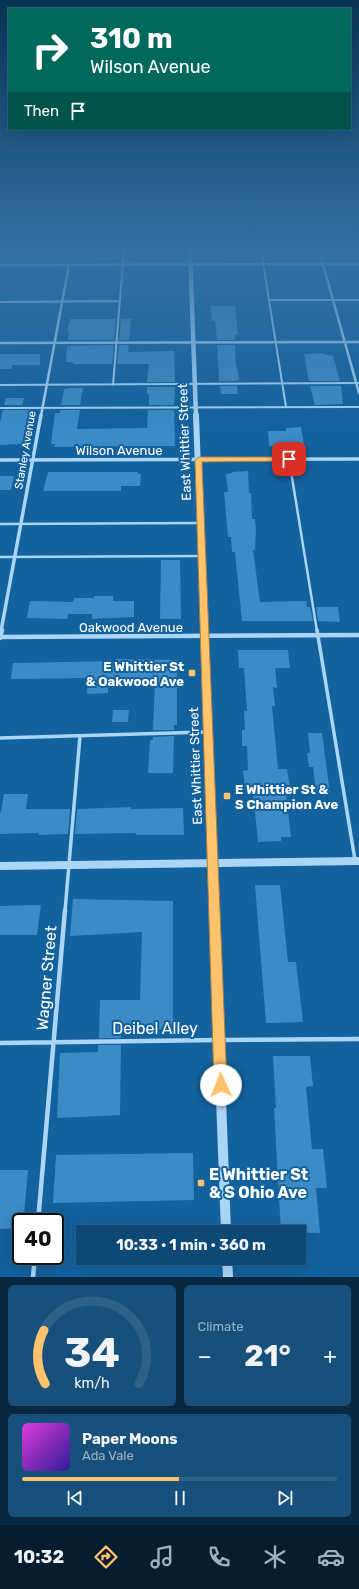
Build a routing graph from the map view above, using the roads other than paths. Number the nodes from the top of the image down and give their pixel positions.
1 (61, 310) edge
2 (118, 310) edge
3 (193, 310) edge
4 (271, 310) edge
5 (337, 310) edge
6 (116, 342) junction
7 (194, 342) junction
8 (276, 342) junction
9 (345, 342) junction
10 (359, 342) edge
11 (0, 343) edge
12 (54, 343) junction
13 (358, 383) edge
14 (282, 384) junction
15 (0, 385) edge
16 (46, 385) junction
17 (113, 385) junction
18 (195, 385) junction
19 (359, 393) edge
20 (359, 406) edge
21 (196, 407) junction
22 (286, 407) junction
23 (0, 408) edge
24 (42, 408) junction
25 (359, 458) edge
26 (289, 459) junction
27 (0, 460) edge
28 (33, 460) junction
29 (199, 460) junction
30 (200, 523) junction
31 (0, 524) edge
32 (21, 524) junction
33 (202, 556) junction
34 (0, 557) edge
35 (15, 557) junction
36 (319, 635) junction
37 (359, 635) edge
38 (205, 636) junction
39 (0, 638) edge
40 (208, 732) junction
41 (80, 736) junction
42 (0, 738) edge
43 (357, 861) edge
44 (213, 864) junction
45 (0, 866) edge
46 (68, 866) junction
47 (359, 1039) edge
48 (219, 1040) junction
49 (53, 1041) junction
50 (0, 1043) edge
51 (39, 1213) edge
52 (226, 1225) edge
53 (34, 1265) edge
54 (227, 1265) edge
55 (33, 1277) edge
56 (228, 1277) edge

1 - 12 street, Stanley Avenue
2 - 6 lane
3 - 7 street, East Whittier Street
4 - 8 lane
5 - 9 street
6 - 7 street
6 - 12 street
6 - 17 lane
7 - 8 street
7 - 18 street, East Whittier Street
8 - 9 street
8 - 14 lane
9 - 10 street
9 - 13 street
11 - 12 street
12 - 16 street, Stanley Avenue
13 - 14 lane
13 - 19 street
14 - 18 lane
14 - 22 lane
15 - 16 lane
16 - 17 lane
16 - 24 street, Stanley Avenue
17 - 18 lane
18 - 21 street, East Whittier Street
20 - 22 lane
21 - 22 lane
21 - 24 lane
21 - 29 street, East Whittier Street
23 - 24 lane
24 - 28 street, Stanley Avenue
25 - 26 street, Wilson Avenue
26 - 29 street, Wilson Avenue
26 - 36 lane
27 - 28 street, Wilson Avenue
28 - 29 street, Wilson Avenue
28 - 32 street, Stanley Avenue
29 - 30 street, East Whittier Street
30 - 32 lane
30 - 33 street, East Whittier Street
31 - 32 lane
32 - 35 street, Stanley Avenue
33 - 35 lane
33 - 38 street, East Whittier Street
34 - 35 lane
35 - 39 street, Stanley Avenue
36 - 37 street, Oakwood Avenue
36 - 38 street, Oakwood Avenue
36 - 43 lane
38 - 39 street, Oakwood Avenue
38 - 40 street, East Whittier Street
40 - 41 lane
40 - 44 street, East Whittier Street
41 - 42 lane
41 - 46 lane, Wagner Street
43 - 44 street
44 - 46 street
44 - 48 street, East Whittier Street
45 - 46 street
46 - 49 lane, Wagner Street
47 - 48 lane, Deibel Alley
48 - 49 lane, Deibel Alley
48 - 52 street, East Whittier Street
49 - 50 lane, Deibel Alley
49 - 51 lane, Wagner Street
53 - 55 lane
54 - 56 street

